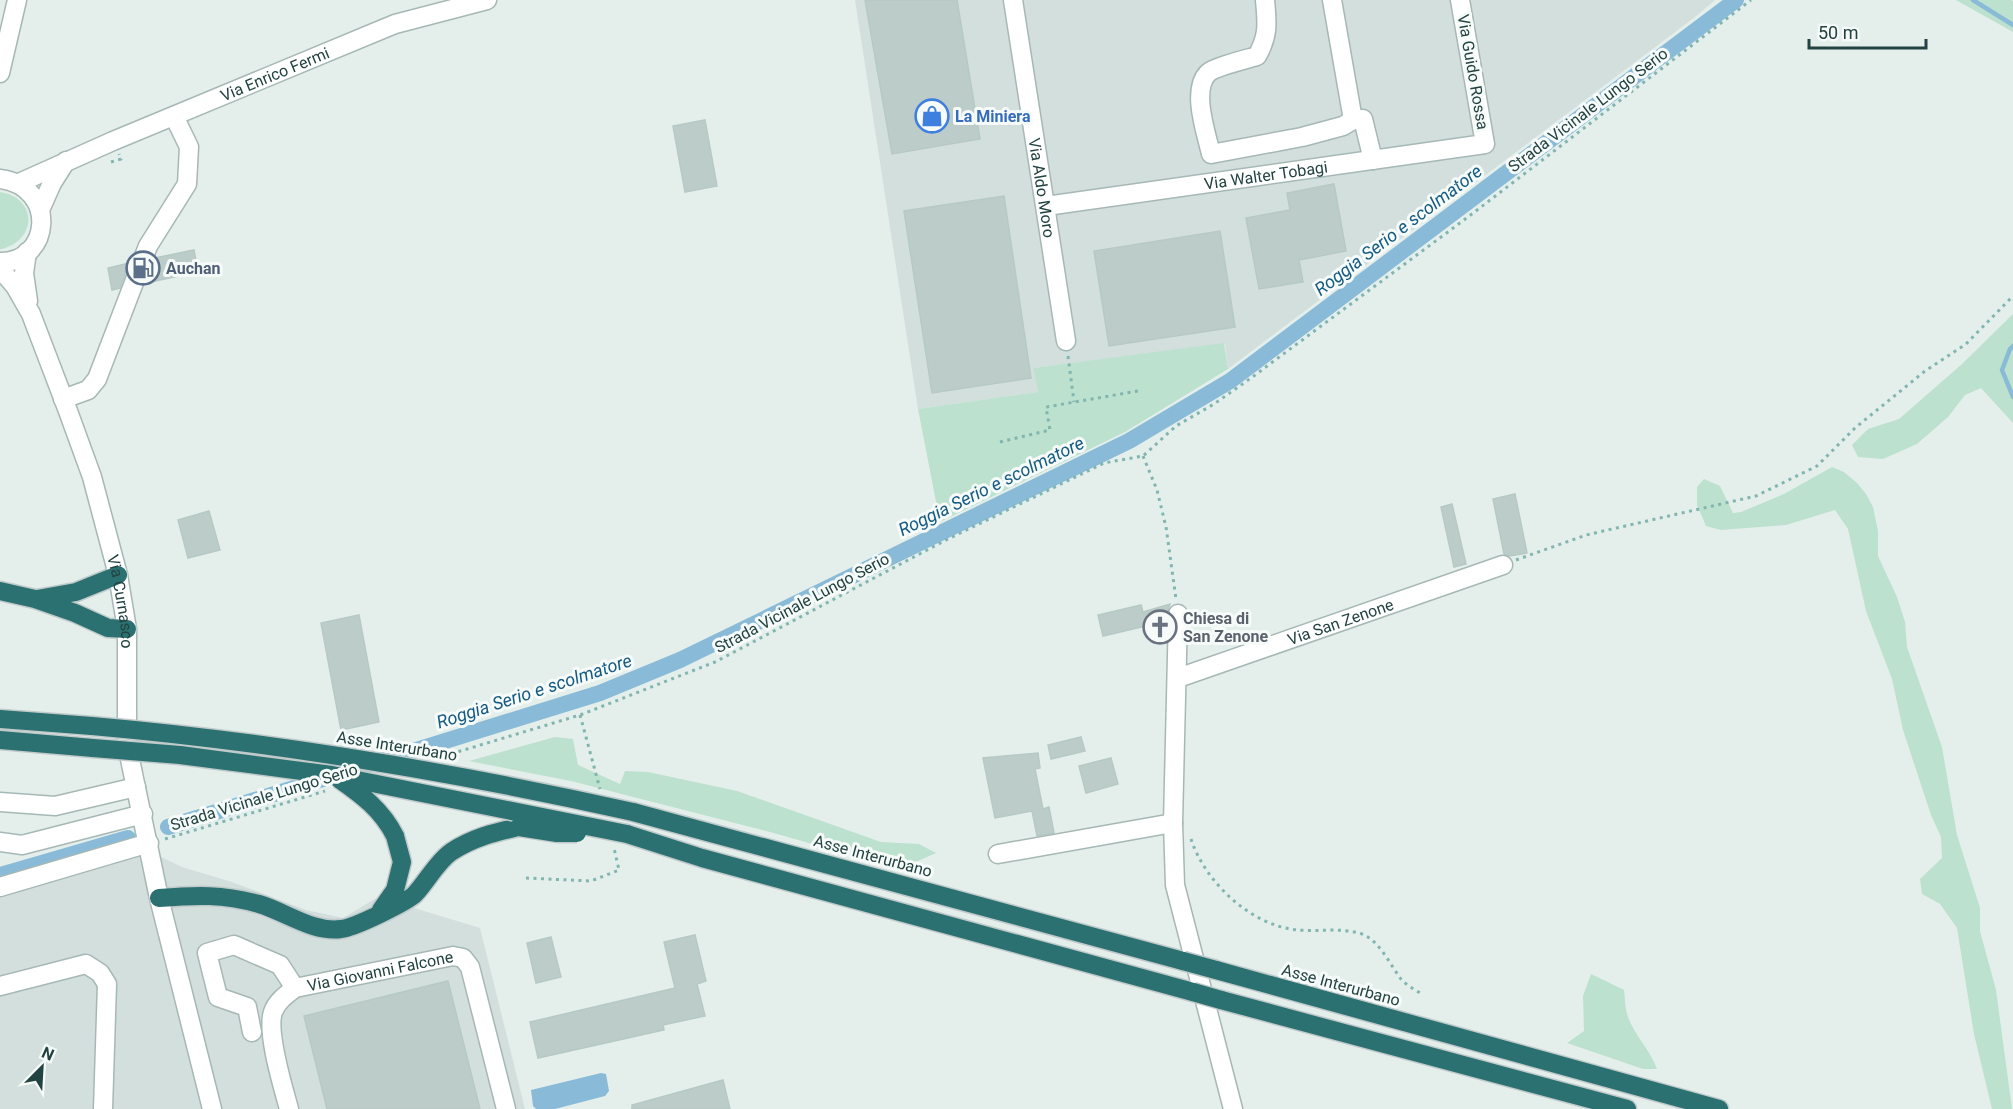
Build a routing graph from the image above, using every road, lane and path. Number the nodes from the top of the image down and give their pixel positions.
1 (17, 0) edge
2 (487, 0) edge
3 (1013, 0) edge
4 (1265, 0) edge
5 (1332, 0) edge
6 (1460, 0) edge
7 (1751, 0) edge
8 (0, 73) edge
9 (174, 116) junction
10 (1353, 120) junction
11 (1485, 144) joint
12 (1211, 154) junction
13 (1373, 160) junction
14 (66, 161) junction
15 (8, 179) edge
16 (1214, 182) junction
17 (1046, 206) junction
18 (40, 210) junction
19 (27, 252) junction
20 (0, 262) edge
21 (0, 269) edge
22 (2013, 296) edge
23 (31, 314) junction
24 (1066, 340) joint
25 (1138, 390) dead end
26 (63, 399) junction
27 (1074, 402) junction
28 (1000, 442) dead end
29 (1143, 456) junction
30 (1503, 565) joint
31 (118, 575) junction
32 (0, 591) edge
33 (35, 599) junction
34 (1178, 614) joint
35 (127, 629) junction
36 (1178, 678) junction
37 (0, 719) edge
38 (0, 740) edge
39 (433, 759) dead end
40 (332, 782) junction
41 (136, 787) junction
42 (0, 802) edge
43 (143, 814) junction
44 (1181, 827) junction
45 (627, 834) junction
46 (0, 842) edge
47 (148, 843) junction
48 (998, 854) dead end
49 (0, 887) edge
50 (159, 898) junction
51 (378, 914) junction
52 (0, 986) edge
53 (295, 988) junction
54 (1423, 995) dead end
55 (252, 1032) dead end
56 (103, 1109) edge
57 (212, 1109) edge
58 (289, 1109) edge
59 (506, 1109) edge
60 (1233, 1109) edge
61 (1627, 1109) edge
62 (1719, 1109) edge

1 - 8 street
2 - 9 street, Via Enrico Fermi
3 - 17 street, Via Aldo Moro
4 - 12 street
5 - 10 street
6 - 11 street, Via Guido Rossa
7 - 29 path, Strada Vicinale Lungo Serio
9 - 14 street, Via Enrico Fermi
9 - 26 street
10 - 12 street
10 - 13 street
11 - 13 street, Via Walter Tobagi
12 - 16 street
13 - 16 street, Via Walter Tobagi
14 - 15 street, Via Enrico Fermi
14 - 18 street
15 - 18 street
16 - 17 street, Via Walter Tobagi
17 - 24 street, Via Aldo Moro
18 - 19 street
19 - 20 street
19 - 23 street, Via Curnasco
21 - 23 street, Via Curnasco
22 - 30 path
23 - 26 street, Via Curnasco
24 - 27 path
25 - 27 path
26 - 31 street, Via Curnasco
27 - 28 path
29 - 34 path
29 - 39 path, Strada Vicinale Lungo Serio
30 - 36 street, Via San Zenone
31 - 33 highway
31 - 35 street, Via Curnasco
32 - 33 highway
33 - 35 highway
34 - 36 street
35 - 41 street, Via Curnasco
36 - 44 street
37 - 62 highway, Asse Interurbano, bridge
38 - 40 highway, bridge
40 - 45 highway, bridge
40 - 47 path, Strada Vicinale Lungo Serio
40 - 51 highway, bridge
41 - 42 street
41 - 43 street, Via Curnasco
43 - 46 street
43 - 47 street, Via Curnasco
44 - 48 street
44 - 54 path
44 - 60 street
45 - 51 highway, bridge
45 - 61 highway, bridge
47 - 49 street
47 - 50 street, Via Curnasco
50 - 51 highway
50 - 57 street, Via Curnasco
52 - 56 street
53 - 55 street
53 - 58 street, Via Giovanni Falcone
53 - 59 street, Via Giovanni Falcone

